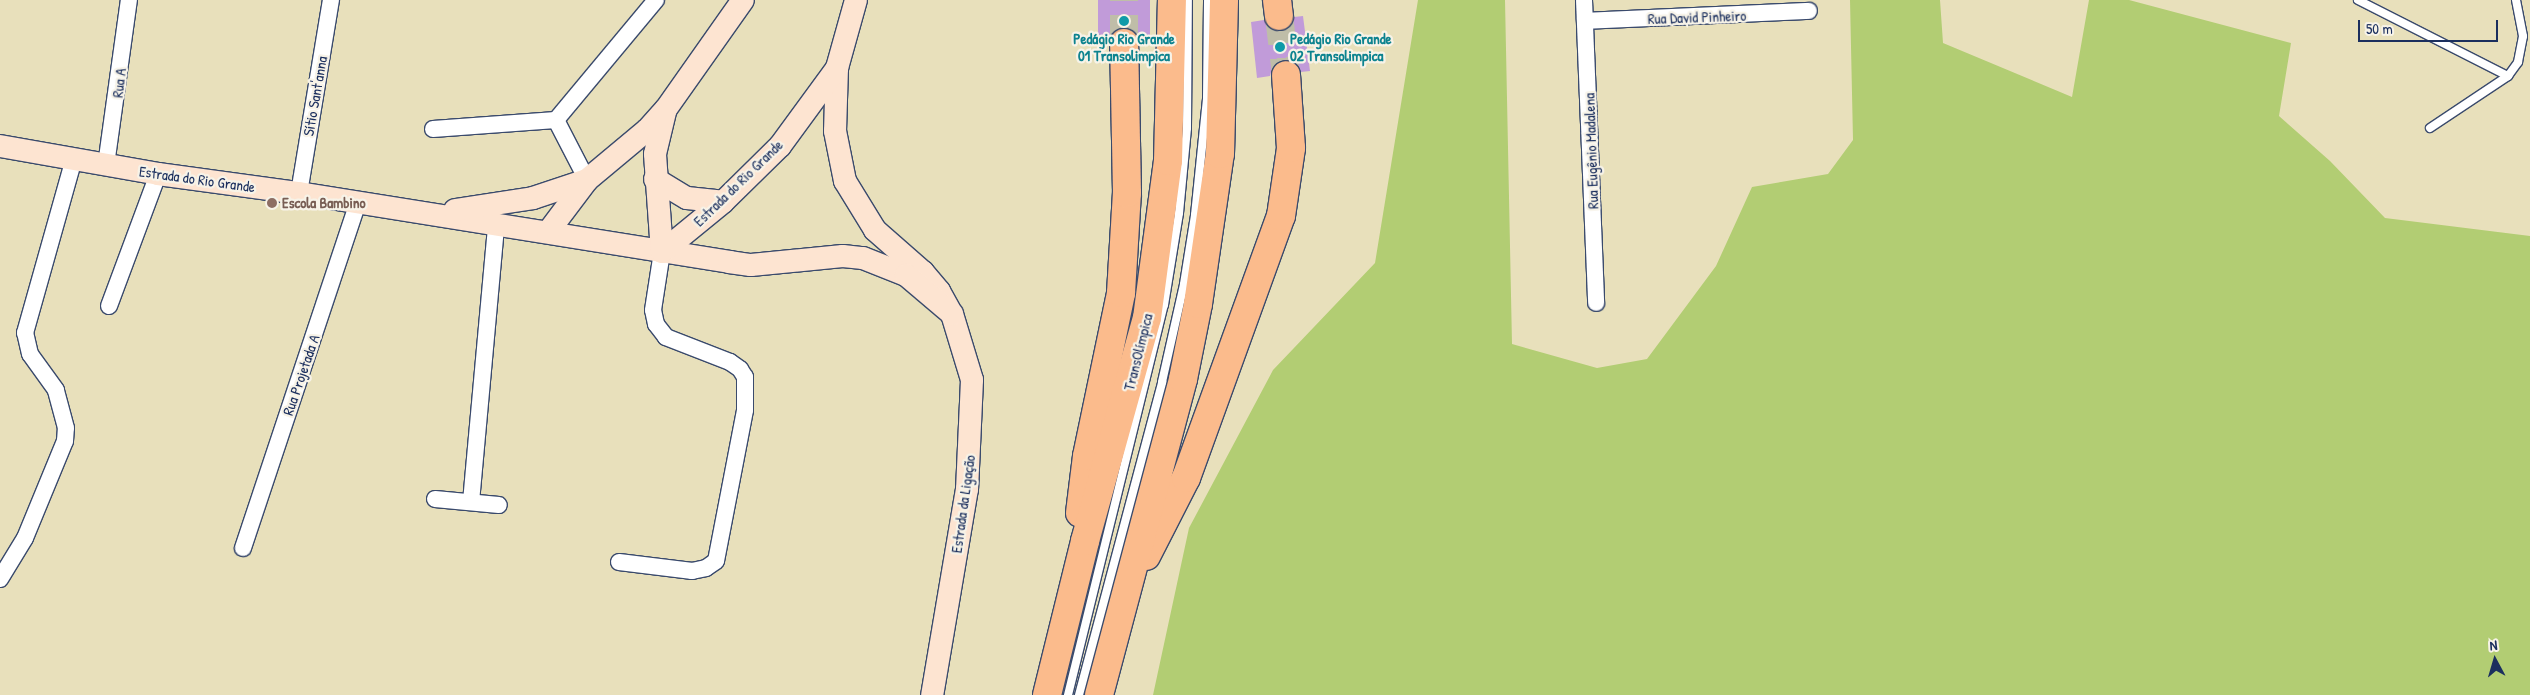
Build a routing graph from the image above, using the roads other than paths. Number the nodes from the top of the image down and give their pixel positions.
1 (129, 0) edge
2 (331, 0) edge
3 (656, 0) edge
4 (743, 0) edge
5 (1172, 0) edge
6 (1188, 0) edge
7 (1208, 0) edge
8 (1224, 0) edge
9 (1584, 0) edge
10 (2358, 0) edge
11 (2516, 0) edge
12 (851, 5) edge
13 (1809, 12) dead end
14 (1585, 21) junction
15 (1124, 44) tunnel mouth
16 (837, 68) junction
17 (1286, 75) tunnel mouth
18 (2508, 76) junction
19 (666, 109) junction
20 (556, 120) junction
21 (2430, 128) dead end
22 (433, 129) dead end
23 (0, 146) edge
24 (74, 159) junction
25 (106, 165) junction
26 (158, 174) junction
27 (655, 179) junction
28 (587, 180) junction
29 (299, 193) junction
30 (358, 202) junction
31 (723, 202) junction
32 (424, 214) junction
33 (496, 225) junction
34 (548, 232) junction
35 (662, 252) junction
36 (1596, 302) dead end
37 (109, 306) dead end
38 (952, 314) junction
39 (435, 500) dead end
40 (471, 502) junction
41 (499, 505) dead end
42 (1085, 541) junction
43 (243, 548) dead end
44 (619, 562) dead end
45 (0, 578) edge
46 (1125, 593) junction
47 (932, 695) edge
48 (1047, 695) edge
49 (1068, 695) edge
50 (1079, 695) edge
51 (1099, 695) edge

1 - 25 street, Rua A
2 - 29 street, Sítio Sant'anna
3 - 20 street
4 - 19 street, Estrada do Rio Grande
5 - 42 highway, TransOlímpica
6 - 49 lane, TransOlímpica
7 - 50 lane, TransOlímpica
8 - 46 highway
9 - 14 street, Rua Eugênio Madalena
10 - 18 lane
11 - 18 lane
12 - 16 street, Estrada do Rio Grande
13 - 14 street, Rua David Pinheiro
14 - 36 street, Rua Eugênio Madalena
15 - 42 highway
16 - 31 street, Estrada do Rio Grande
16 - 38 street, Estrada da Ligação
17 - 46 highway
18 - 21 lane
19 - 27 street, Estrada do Rio Grande
19 - 28 street, Estrada do Rio Grande
20 - 22 street
20 - 28 street
23 - 24 street, Estrada do Rio Grande
24 - 25 street, Estrada do Rio Grande
24 - 45 street
25 - 26 street, Estrada do Rio Grande
26 - 29 street, Estrada do Rio Grande
26 - 37 street
27 - 31 street
27 - 35 street, Estrada do Rio Grande
28 - 32 street, Estrada do Rio Grande
28 - 34 street
29 - 30 street, Estrada do Rio Grande
30 - 32 street, Estrada do Rio Grande
30 - 43 street, Rua Projetada A
31 - 35 street, Estrada do Rio Grande
32 - 33 street, Estrada do Rio Grande
33 - 34 street, Estrada do Rio Grande
33 - 40 street
34 - 35 street, Estrada do Rio Grande
35 - 38 street
35 - 44 street
38 - 47 street, Estrada da Ligação
39 - 40 street
40 - 41 street
42 - 48 highway, TransOlímpica
46 - 51 highway

